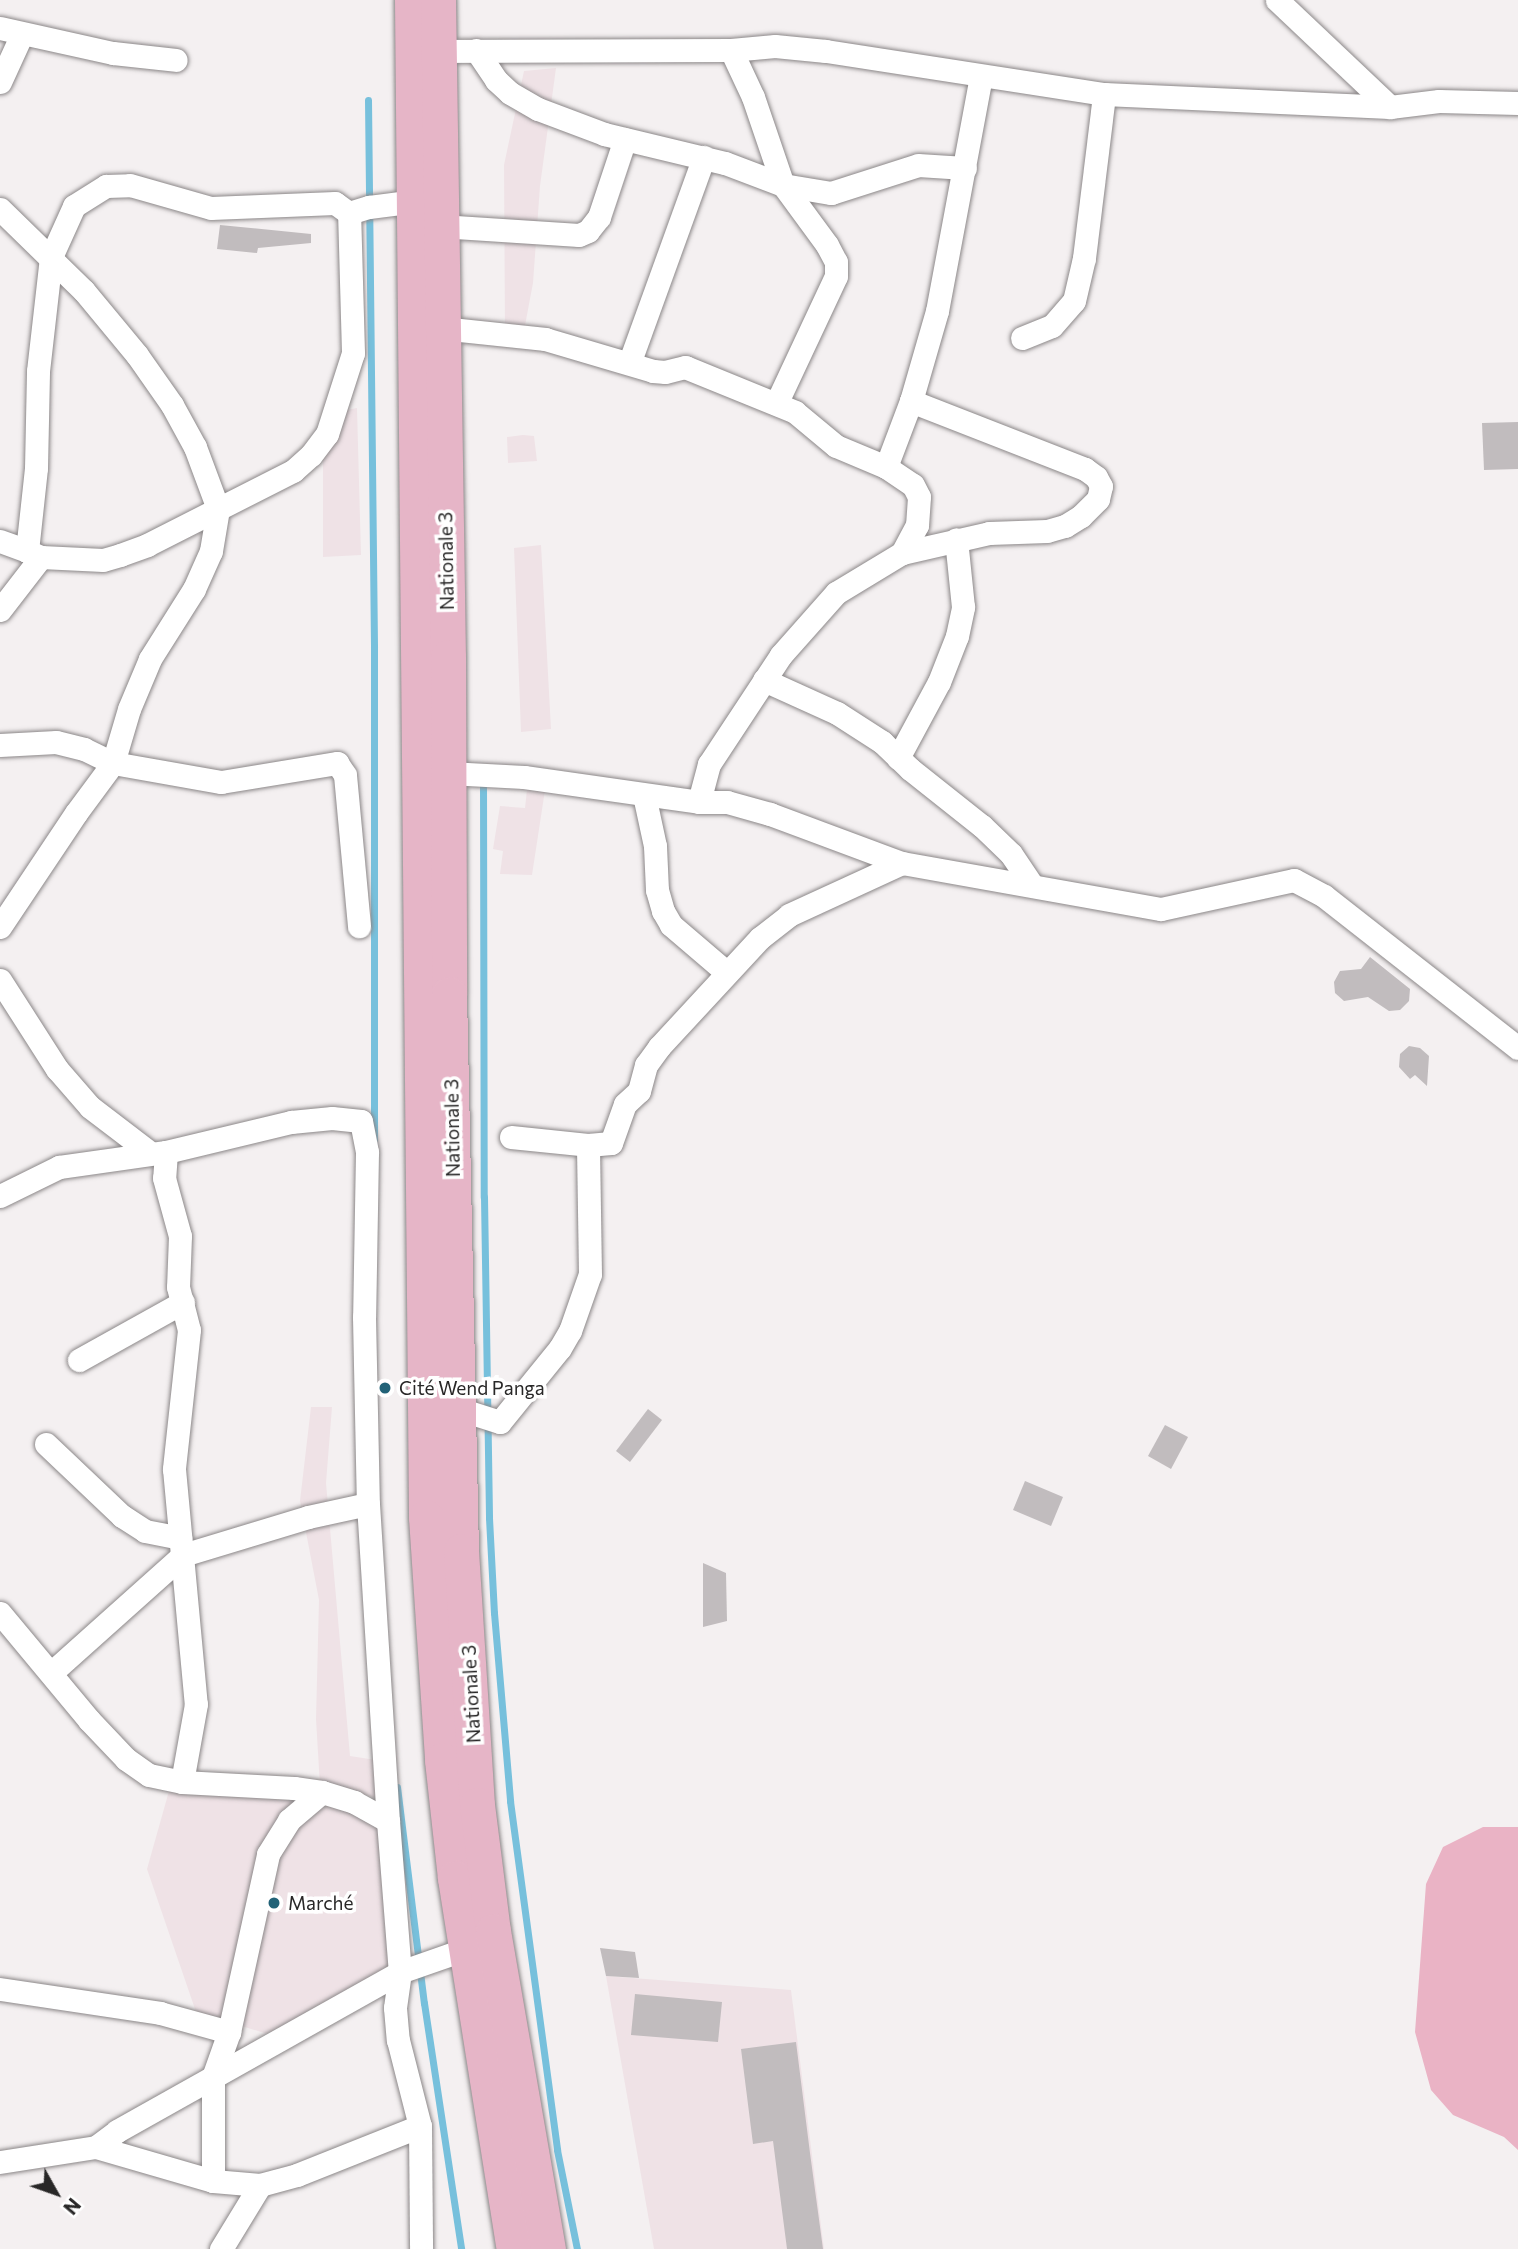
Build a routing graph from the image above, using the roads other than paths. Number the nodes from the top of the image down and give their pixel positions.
1 (412, 0) edge
2 (439, 0) edge
3 (1277, 0) edge
4 (0, 28) edge
5 (22, 34) junction
6 (476, 50) junction
7 (731, 50) junction
8 (425, 51) junction
9 (176, 60) dead end
10 (981, 76) junction
11 (0, 82) edge
12 (1104, 94) junction
13 (1518, 103) edge
14 (1390, 107) junction
15 (625, 139) junction
16 (704, 157) junction
17 (965, 168) junction
18 (783, 185) junction
19 (416, 201) junction
20 (0, 209) edge
21 (349, 213) junction
22 (440, 226) junction
23 (51, 257) junction
24 (441, 328) junction
25 (1023, 338) dead end
26 (630, 361) junction
27 (911, 401) junction
28 (776, 404) junction
29 (887, 467) junction
30 (218, 509) junction
31 (956, 539) junction
32 (0, 541) edge
33 (902, 553) junction
34 (34, 554) junction
35 (0, 610) edge
36 (764, 680) junction
37 (0, 745) edge
38 (898, 758) junction
39 (113, 763) junction
40 (448, 773) junction
41 (644, 795) junction
42 (699, 802) junction
43 (902, 863) junction
44 (1032, 885) junction
45 (359, 926) dead end
46 (0, 927) edge
47 (726, 972) junction
48 (0, 980) edge
49 (1518, 1048) edge
50 (511, 1138) dead end
51 (589, 1145) junction
52 (158, 1152) junction
53 (0, 1196) edge
54 (183, 1302) junction
55 (79, 1360) dead end
56 (456, 1408) junction
57 (46, 1444) dead end
58 (368, 1504) junction
59 (181, 1547) junction
60 (0, 1613) edge
61 (51, 1673) junction
62 (182, 1782) junction
63 (322, 1792) junction
64 (388, 1821) junction
65 (480, 1940) junction
66 (400, 1972) junction
67 (0, 1989) edge
68 (229, 2032) junction
69 (213, 2077) junction
70 (421, 2126) junction
71 (96, 2147) junction
72 (0, 2162) edge
73 (213, 2182) junction
74 (260, 2185) junction
75 (220, 2249) edge
76 (421, 2249) edge
77 (514, 2249) edge
78 (548, 2249) edge

1 - 8 main road
2 - 8 main road, Nationale 3
3 - 14 street
4 - 5 street
5 - 9 street
5 - 11 street
6 - 7 street
6 - 8 street
6 - 15 street
7 - 10 street
7 - 18 street
8 - 19 main road, Nationale 3
8 - 22 main road, Nationale 3
10 - 12 street
10 - 17 street
12 - 14 street
12 - 25 street
13 - 14 street
15 - 16 street
15 - 22 street
16 - 18 street
16 - 26 street
17 - 18 street
17 - 27 street
18 - 28 street
19 - 21 street
19 - 65 main road, Nationale 3
20 - 23 street
21 - 23 street
21 - 30 street
22 - 24 main road, Nationale 3
23 - 30 street
23 - 34 street
24 - 26 street
24 - 40 main road, Nationale 3
26 - 28 street
27 - 29 street
27 - 31 street
28 - 29 street
29 - 33 street
30 - 34 street
30 - 39 street
31 - 33 street
31 - 38 street
32 - 34 street
33 - 36 street
34 - 35 street
36 - 38 street
36 - 42 street
37 - 39 street
38 - 44 street
39 - 45 street
39 - 46 street
40 - 41 street
40 - 56 main road, Nationale 3
41 - 42 street
41 - 47 street
42 - 43 street
43 - 44 street
43 - 47 street
44 - 49 street
47 - 51 street
48 - 52 street
50 - 51 street
51 - 56 street
52 - 53 street
52 - 54 street
52 - 58 street
54 - 55 street
54 - 59 street
56 - 65 main road, Nationale 3
57 - 59 street
58 - 59 street
58 - 64 street
59 - 61 street
59 - 62 street
60 - 61 street
61 - 62 street
62 - 63 street
63 - 64 street
63 - 68 street
64 - 66 street
65 - 66 street
65 - 77 main road, Nationale 3
65 - 78 main road, Nationale 3
66 - 69 street
66 - 70 street
67 - 68 street
68 - 69 street
69 - 71 street
69 - 73 street
70 - 74 street
70 - 76 street
71 - 72 street
71 - 73 street
73 - 74 street
74 - 75 street

